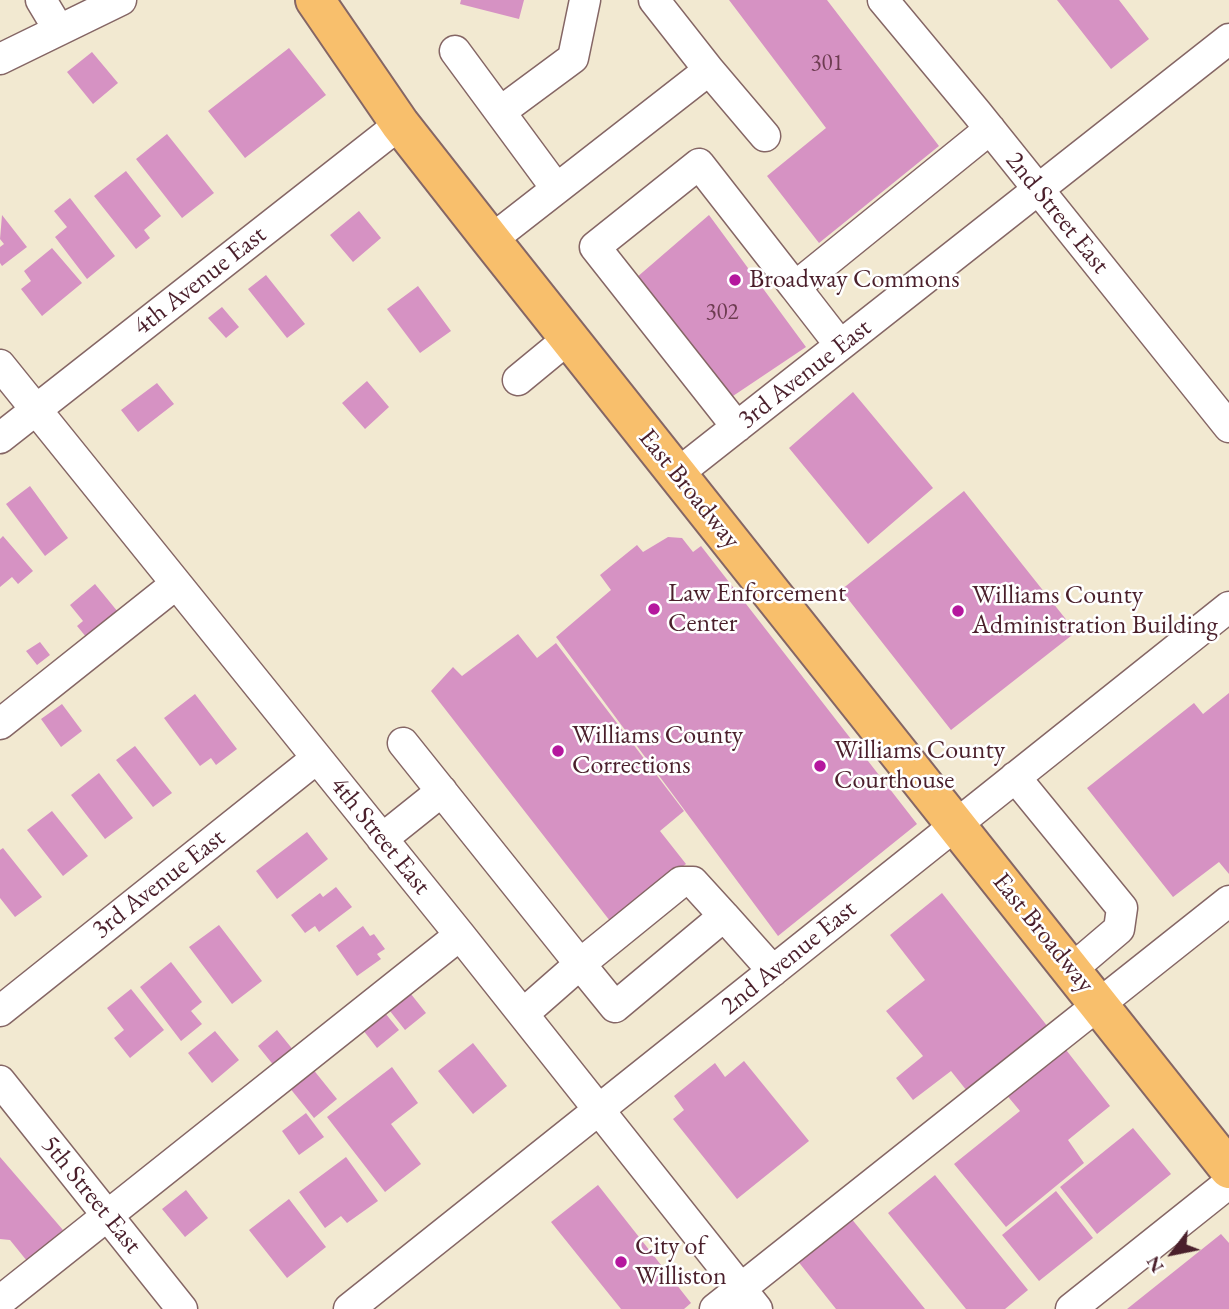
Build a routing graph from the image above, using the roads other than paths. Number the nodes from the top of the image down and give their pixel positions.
1 (41, 0) edge
2 (121, 0) edge
3 (315, 0) edge
4 (585, 0) edge
5 (654, 0) edge
6 (883, 0) edge
7 (59, 30) junction
8 (1229, 39) edge
9 (455, 51) dead end
10 (0, 60) edge
11 (709, 70) junction
12 (500, 112) junction
13 (400, 124) junction
14 (990, 129) junction
15 (765, 136) dead end
16 (556, 188) junction
17 (1038, 189) junction
18 (491, 240) junction
19 (795, 287) junction
20 (569, 338) junction
21 (840, 345) junction
22 (0, 366) edge
23 (518, 380) dead end
24 (36, 410) junction
25 (1229, 427) edge
26 (737, 428) junction
27 (0, 438) edge
28 (677, 474) junction
29 (176, 584) junction
30 (1229, 607) edge
31 (0, 724) edge
32 (403, 743) dead end
33 (317, 758) junction
34 (1016, 777) junction
35 (442, 791) junction
36 (956, 824) junction
37 (382, 839) junction
38 (1229, 901) edge
39 (724, 916) junction
40 (460, 935) junction
41 (580, 964) junction
42 (1072, 969) junction
43 (773, 971) junction
44 (1100, 1004) junction
45 (0, 1011) edge
46 (523, 1014) junction
47 (0, 1081) edge
48 (599, 1110) junction
49 (1229, 1169) edge
50 (1229, 1183) edge
51 (108, 1216) junction
52 (749, 1299) edge
53 (0, 1301) edge
54 (182, 1309) edge
55 (349, 1309) edge
56 (715, 1309) edge
57 (1071, 1309) edge

1 - 7 street
2 - 7 street
3 - 13 main road, East Broadway
4 - 12 street
5 - 11 street
6 - 14 street, 2nd Street East
7 - 10 street
8 - 17 street, 3rd Avenue East
9 - 12 street
11 - 15 street
11 - 16 street
12 - 16 street
13 - 18 main road, East Broadway
13 - 24 street, 4th Avenue East
14 - 17 street, 2nd Street East
14 - 19 street
16 - 18 street
17 - 21 street, 3rd Avenue East
17 - 25 street, 2nd Street East
18 - 20 main road, East Broadway
19 - 21 street
19 - 26 street
20 - 23 street
20 - 28 main road, East Broadway
21 - 26 street, 3rd Avenue East
22 - 24 street, 4th Street East
24 - 27 street, 4th Avenue East
24 - 29 street, 4th Street East
26 - 28 street, 3rd Avenue East
28 - 36 main road, East Broadway
29 - 31 street
29 - 33 street, 4th Street East
30 - 34 street, 2nd Avenue East
32 - 35 street
33 - 37 street, 4th Street East
33 - 45 street, 3rd Avenue East
34 - 36 street, 2nd Avenue East
34 - 42 street
35 - 37 street
35 - 41 street
36 - 42 main road, East Broadway
36 - 43 street, 2nd Avenue East
37 - 40 street, 4th Street East
38 - 44 street
39 - 41 street
39 - 41 street
39 - 43 street
40 - 46 street, 4th Street East
40 - 51 street
41 - 46 street
42 - 44 main road, East Broadway
43 - 48 street, 2nd Avenue East
44 - 49 main road, East Broadway
44 - 52 street
46 - 48 street, 4th Street East
47 - 51 street, 5th Street East
48 - 52 street, 4th Street East
48 - 55 street, 2nd Avenue East
50 - 57 street
51 - 53 street
51 - 54 street, 5th Street East
52 - 56 street

